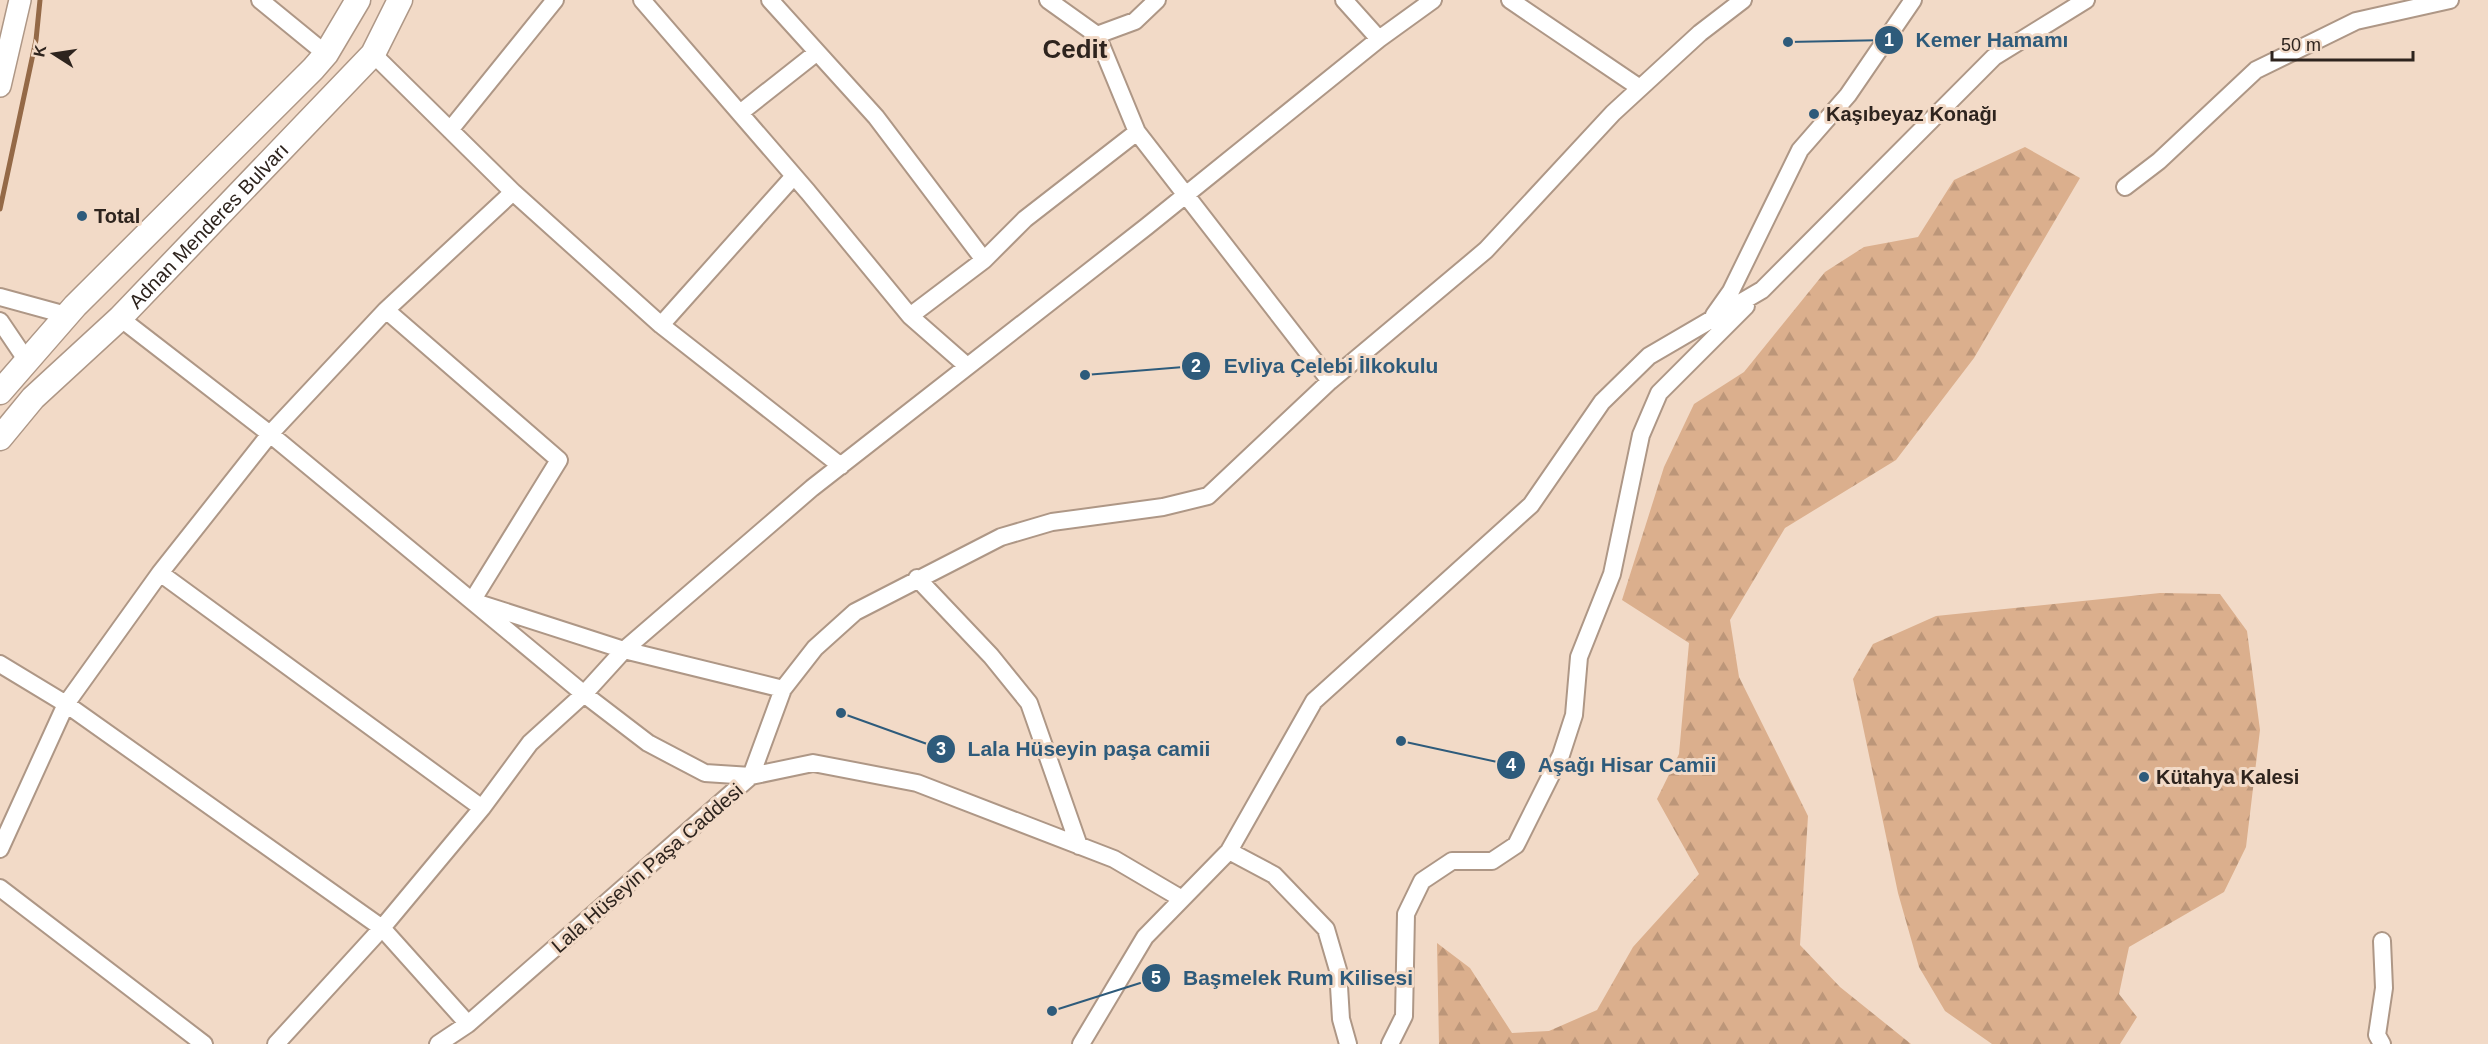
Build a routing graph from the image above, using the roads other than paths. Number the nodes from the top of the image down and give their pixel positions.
1 (20, 0) edge
2 (260, 0) edge
3 (358, 0) edge
4 (400, 0) edge
5 (555, 0) edge
6 (642, 0) edge
7 (770, 0) edge
8 (1048, 0) edge
9 (1157, 0) edge
10 (1344, 0) edge
11 (1433, 0) edge
12 (1510, 0) edge
13 (1743, 0) edge
14 (1913, 0) edge
15 (2086, 0) edge
16 (2450, 0) edge
17 (1720, 7) edge
18 (1097, 35) junction
19 (1378, 39) junction
20 (816, 53) junction
21 (326, 54) junction
22 (373, 54) junction
23 (0, 86) edge
24 (1640, 88) junction
25 (740, 113) junction
26 (450, 130) junction
27 (1137, 132) junction
28 (794, 176) junction
29 (2126, 187) dead end
30 (513, 192) junction
31 (1187, 194) junction
32 (984, 260) junction
33 (1762, 290) junction
34 (0, 297) edge
35 (386, 310) junction
36 (66, 315) junction
37 (910, 316) junction
38 (120, 318) junction
39 (1711, 320) junction
40 (0, 321) edge
41 (661, 325) junction
42 (27, 361) junction
43 (967, 366) junction
44 (1330, 381) junction
45 (0, 386) edge
46 (0, 392) edge
47 (270, 434) junction
48 (0, 438) edge
49 (841, 466) junction
50 (160, 573) junction
51 (917, 578) junction
52 (472, 601) junction
53 (624, 650) junction
54 (0, 663) edge
55 (783, 689) junction
56 (584, 694) junction
57 (66, 704) junction
58 (751, 776) junction
59 (482, 808) junction
60 (1079, 846) junction
61 (0, 849) edge
62 (1229, 851) junction
63 (0, 888) edge
64 (1182, 899) junction
65 (382, 928) junction
66 (2382, 941) dead end
67 (468, 1024) junction
68 (204, 1044) edge
69 (276, 1044) edge
70 (438, 1044) edge
71 (1081, 1044) edge
72 (1348, 1044) edge
73 (1390, 1044) edge
74 (2382, 1044) edge

1 - 23 street
2 - 21 street
3 - 21 main road, Adnan Menderes Bulvarı
4 - 22 main road, Adnan Menderes Bulvarı
5 - 26 street
6 - 25 street
7 - 20 street
8 - 18 street
9 - 18 street
10 - 19 street
11 - 19 street
12 - 24 street
13 - 17 street
14 - 39 street
15 - 33 street
16 - 29 street
17 - 24 street
18 - 27 street
19 - 31 street
20 - 25 street
20 - 32 street
21 - 36 main road, Adnan Menderes Bulvarı
22 - 26 street
22 - 38 main road, Adnan Menderes Bulvarı
24 - 44 street
25 - 28 street
26 - 30 street
27 - 31 street
27 - 32 street
28 - 37 street
28 - 41 street
30 - 35 street
30 - 41 street
31 - 43 street
31 - 44 street
32 - 37 street
33 - 39 street
33 - 73 street
34 - 36 street
35 - 47 street
35 - 52 street
36 - 42 main road, Adnan Menderes Bulvarı
37 - 43 street
38 - 47 street
38 - 48 main road, Adnan Menderes Bulvarı
39 - 62 street
40 - 42 street
41 - 49 street
42 - 45 street
42 - 46 main road, Adnan Menderes Bulvarı
43 - 49 street
44 - 51 street
47 - 50 street
47 - 52 street
49 - 53 street
50 - 57 street
50 - 59 street
51 - 55 street
51 - 60 street
52 - 53 street
52 - 56 street
53 - 55 street
53 - 56 street
54 - 57 street
55 - 58 street
56 - 58 street
56 - 59 street
57 - 61 street
57 - 65 street
58 - 60 street, Lala Hüseyin Paşa Caddesi
58 - 67 street, Lala Hüseyin Paşa Caddesi
59 - 65 street
60 - 64 street, Lala Hüseyin Paşa Caddesi
62 - 64 street
62 - 72 street
63 - 68 street
64 - 71 street
65 - 67 street
65 - 69 street
66 - 74 street
67 - 70 street, Lala Hüseyin Paşa Caddesi

